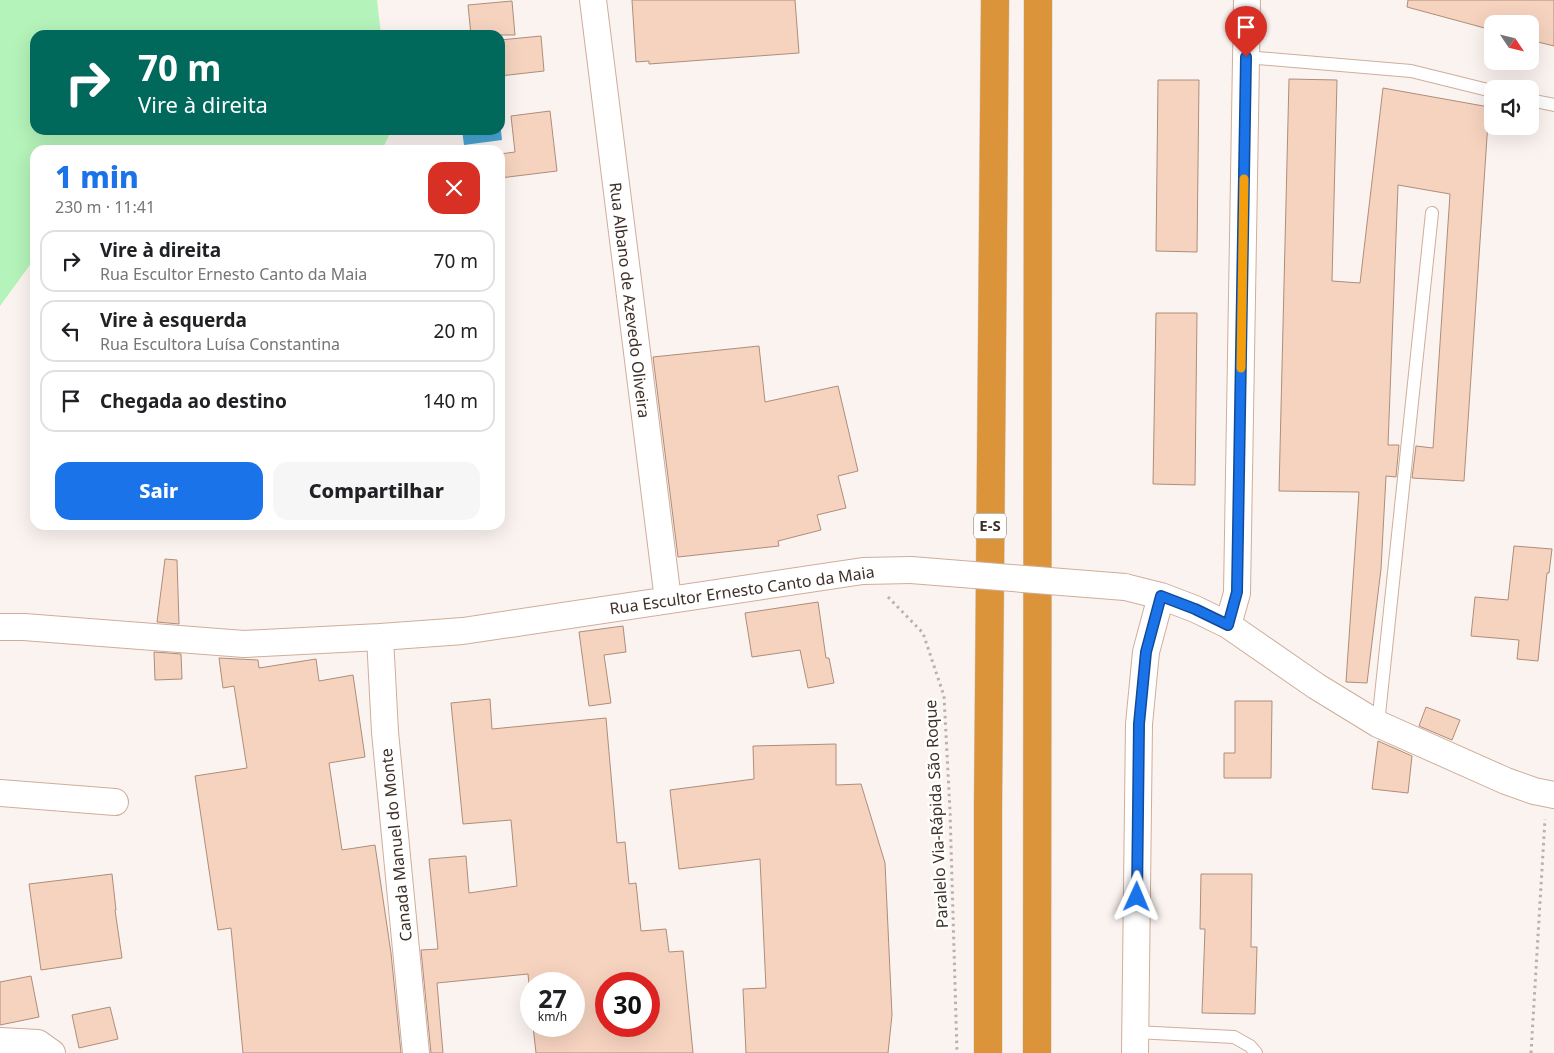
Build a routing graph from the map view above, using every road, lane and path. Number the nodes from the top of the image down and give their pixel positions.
1 (593, 0) edge
2 (995, 0) edge
3 (1038, 0) edge
4 (1247, 0) edge
5 (1246, 57) junction
6 (1484, 89) edge
7 (1539, 102) edge
8 (1554, 105) edge
9 (1432, 212) dead end
10 (863, 571) junction
11 (1161, 596) junction
12 (668, 600) junction
13 (1228, 625) junction
14 (0, 627) edge
15 (380, 637) junction
16 (1378, 724) junction
17 (0, 793) edge
18 (1550, 794) edge
19 (115, 802) dead end
20 (0, 1041) edge
21 (1135, 1042) edge
22 (52, 1053) edge
23 (416, 1053) edge
24 (957, 1053) edge
25 (988, 1053) edge
26 (1037, 1053) edge
27 (1256, 1053) edge
28 (1531, 1053) edge

1 - 12 street, Rua Albano de Azevedo Oliveira
2 - 25 highway, E-S
3 - 26 highway
4 - 5 street
5 - 6 lane
5 - 13 street
7 - 8 lane
9 - 16 lane
10 - 11 street, Rua Escultor Ernesto Canto da Maia, bridge
10 - 12 street, Rua Escultor Ernesto Canto da Maia
10 - 24 path, Paralelo Via-Rápida São Roque
11 - 13 street, Rua Escultor Ernesto Canto da Maia
11 - 21 street
12 - 15 street, Rua Escultor Ernesto Canto da Maia
13 - 16 street, Rua Escultor Ernesto Canto da Maia
14 - 15 street, Rua Escultor Ernesto Canto da Maia
15 - 23 street, Canada Manuel do Monte
16 - 18 street, Rua Escultor Ernesto Canto da Maia
17 - 19 street
18 - 28 path
20 - 22 street
21 - 27 lane

